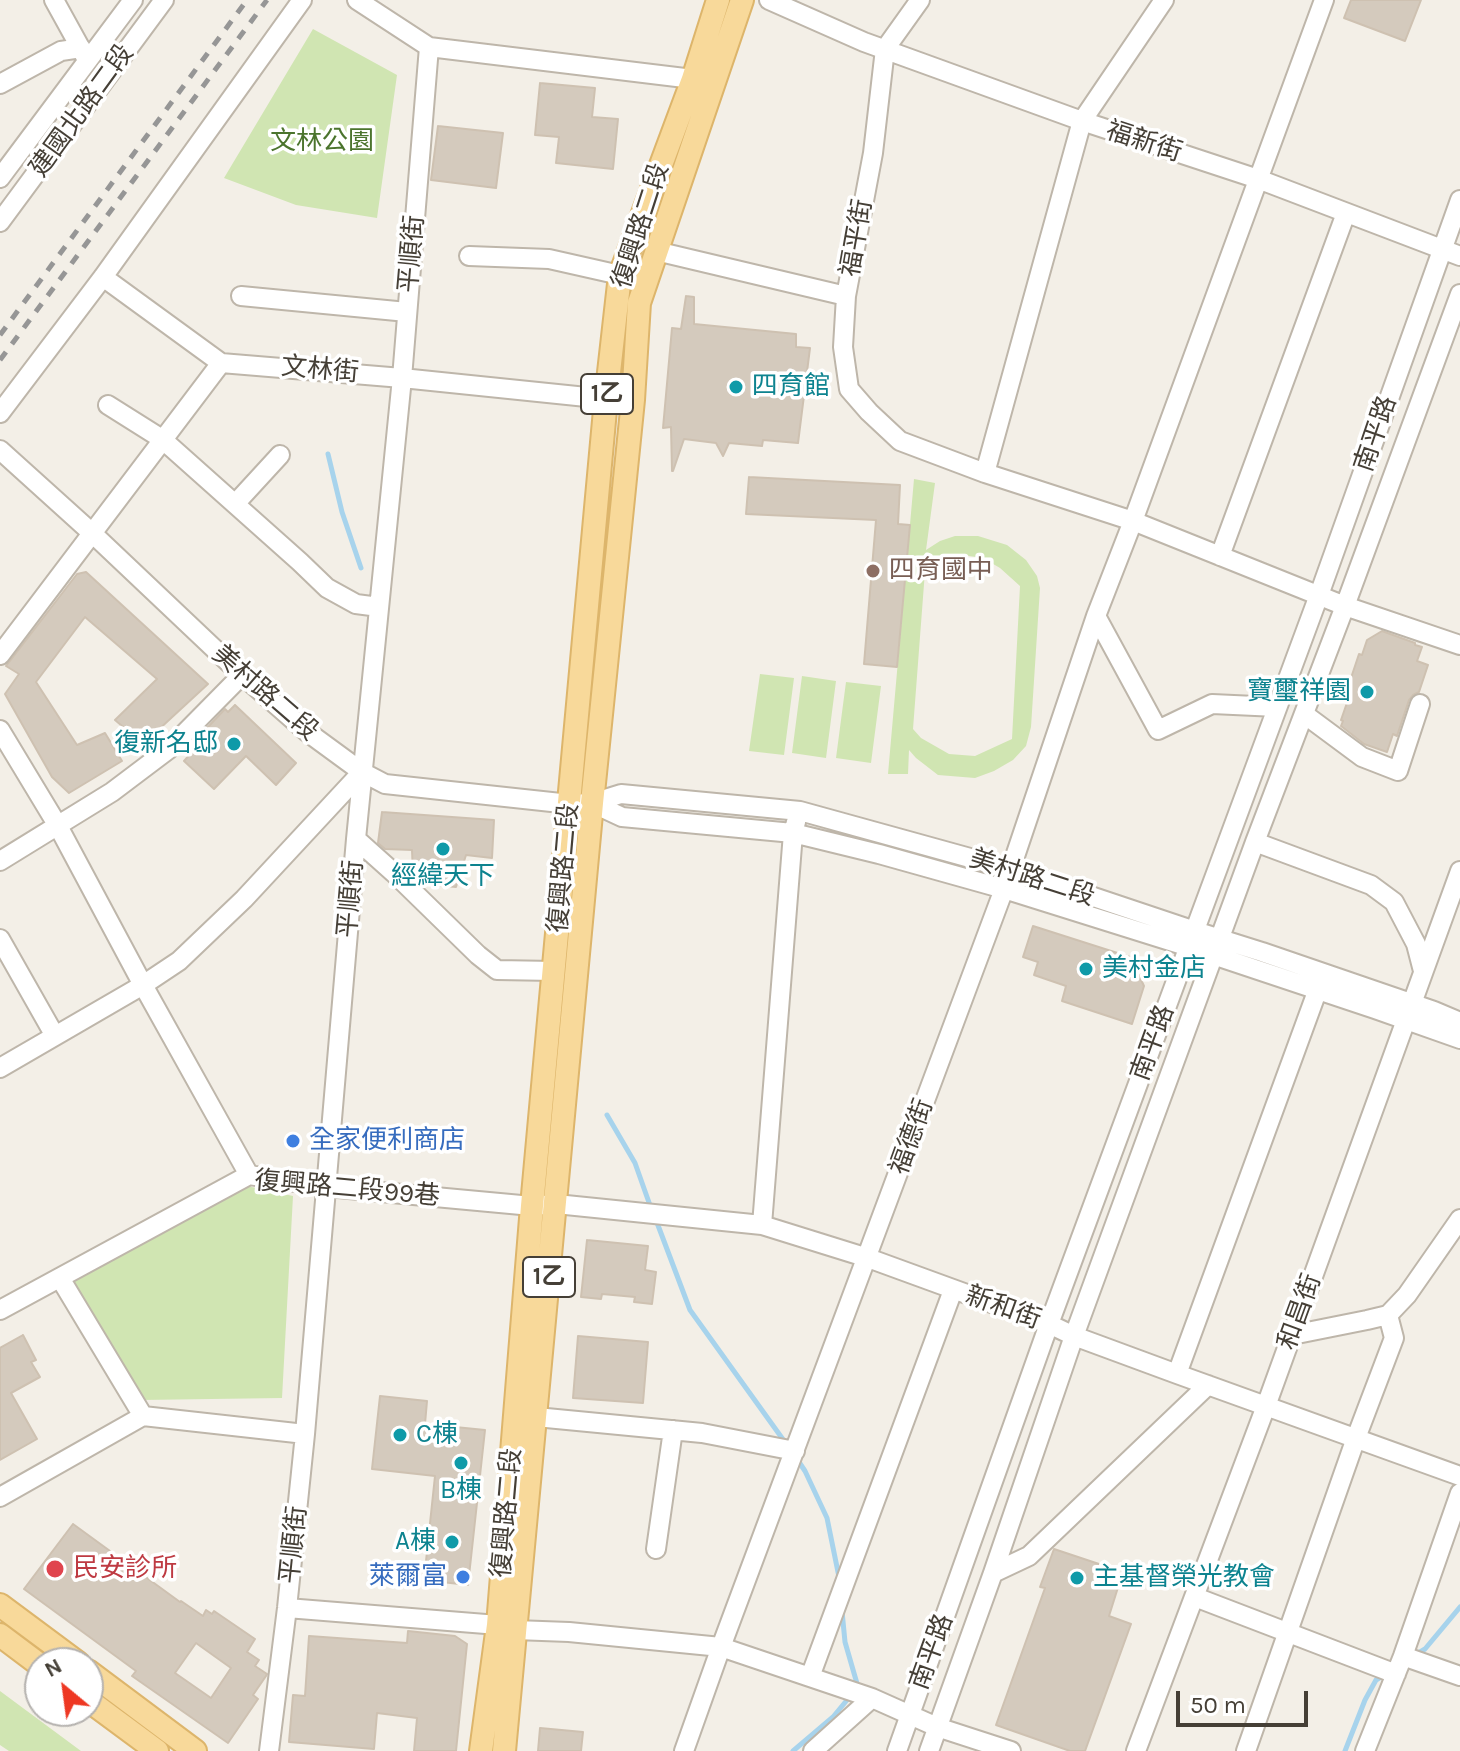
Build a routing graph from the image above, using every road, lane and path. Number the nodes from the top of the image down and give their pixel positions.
1 (54, 0) edge
2 (133, 0) edge
3 (164, 0) edge
4 (302, 0) edge
5 (357, 0) edge
6 (718, 0) edge
7 (742, 0) edge
8 (769, 0) edge
9 (920, 0) edge
10 (1164, 0) edge
11 (1324, 0) edge
12 (429, 47) junction
13 (885, 49) junction
14 (84, 54) junction
15 (693, 79) junction
16 (0, 84) edge
17 (1082, 121) junction
18 (0, 178) edge
19 (1258, 179) junction
20 (1460, 200) edge
21 (1346, 213) junction
22 (0, 222) edge
23 (1441, 250) junction
24 (656, 251) junction
25 (469, 256) dead end
26 (1460, 256) edge
27 (620, 275) junction
28 (103, 277) junction
29 (1460, 294) edge
30 (241, 296) dead end
31 (846, 296) junction
32 (407, 312) junction
33 (221, 363) junction
34 (402, 378) junction
35 (606, 399) junction
36 (633, 400) junction
37 (108, 405) dead end
38 (0, 413) edge
39 (162, 439) junction
40 (0, 450) edge
41 (280, 455) dead end
42 (985, 473) junction
43 (235, 504) junction
44 (1133, 521) junction
45 (92, 533) junction
46 (1220, 556) junction
47 (1319, 595) junction
48 (1345, 606) junction
49 (379, 607) junction
50 (1096, 616) junction
51 (1460, 645) edge
52 (0, 655) edge
53 (242, 675) junction
54 (1420, 704) dead end
55 (1277, 707) junction
56 (1304, 714) junction
57 (0, 730) edge
58 (362, 772) junction
59 (581, 803) junction
60 (800, 811) junction
61 (58, 826) junction
62 (793, 833) junction
63 (356, 839) junction
64 (1255, 842) junction
65 (0, 861) edge
66 (1010, 869) junction
67 (1460, 871) edge
68 (1004, 889) junction
69 (1192, 939) junction
70 (1220, 939) junction
71 (3, 951) edge
72 (1214, 957) junction
73 (554, 971) junction
74 (1423, 971) junction
75 (1320, 982) junction
76 (143, 985) junction
77 (1408, 1012) junction
78 (1460, 1022) edge
79 (55, 1036) junction
80 (1460, 1039) edge
81 (0, 1068) edge
82 (249, 1175) junction
83 (327, 1187) junction
84 (556, 1204) junction
85 (532, 1206) junction
86 (1460, 1219) edge
87 (762, 1225) junction
88 (868, 1258) junction
89 (60, 1278) junction
90 (953, 1290) junction
91 (0, 1310) edge
92 (1388, 1315) junction
93 (1049, 1324) junction
94 (1292, 1335) junction
95 (1074, 1336) junction
96 (1177, 1374) junction
97 (1208, 1385) junction
98 (1266, 1406) junction
99 (143, 1416) junction
100 (536, 1417) junction
101 (673, 1430) junction
102 (305, 1434) junction
103 (1356, 1438) junction
104 (795, 1451) junction
105 (1460, 1476) edge
106 (1460, 1493) edge
107 (0, 1497) edge
108 (656, 1549) dead end
109 (993, 1573) junction
110 (1195, 1597) junction
111 (0, 1605) edge
112 (287, 1608) junction
113 (507, 1627) junction
114 (1287, 1633) junction
115 (0, 1635) edge
116 (56, 1647) edge
117 (721, 1647) junction
118 (24, 1653) edge
119 (1403, 1656) junction
120 (1396, 1674) junction
121 (1460, 1676) edge
122 (810, 1677) junction
123 (104, 1683) edge
124 (872, 1698) junction
125 (104, 1712) edge
126 (910, 1715) junction
127 (937, 1727) junction
128 (157, 1751) edge
129 (195, 1751) edge
130 (269, 1751) edge
131 (481, 1751) edge
132 (504, 1751) edge
133 (684, 1751) edge
134 (813, 1751) edge
135 (897, 1751) edge
136 (929, 1751) edge
137 (1011, 1751) edge
138 (1136, 1751) edge
139 (1246, 1751) edge
140 (1365, 1751) edge

1 - 14 street
2 - 14 street, 建國北路二段
3 - 22 street, 建國北路二段
4 - 28 street
5 - 12 street
6 - 15 main road, 復興路二段 / 1乙
7 - 24 main road, 復興路二段 / 1乙
8 - 13 street
9 - 13 street
10 - 17 street
11 - 19 street, 福德街
12 - 15 street
12 - 32 street, 平順街
13 - 17 street, 福新街
13 - 31 street, 福平街
14 - 16 street
14 - 18 street, 建國北路二段
15 - 27 main road, 復興路二段 / 1乙
17 - 19 street, 福新街
17 - 42 street
19 - 21 street, 福新街
19 - 44 street, 福德街
20 - 23 street, 南平路
21 - 23 street, 福新街
21 - 46 street
23 - 26 street, 福新街
23 - 47 street, 南平路
24 - 31 street
24 - 36 main road, 復興路二段 / 1乙
25 - 27 street
27 - 35 main road, 復興路二段 / 1乙
28 - 33 street
28 - 38 street
29 - 48 street, 南平路
30 - 32 street
31 - 42 street, 福平街
32 - 34 street, 平順街
33 - 34 street, 文林街
33 - 39 street
34 - 35 street, 文林街
34 - 49 street, 平順街
35 - 36 street, 文林街
35 - 59 main road, 復興路二段 / 1乙
36 - 59 main road, 復興路二段 / 1乙
37 - 39 street
39 - 43 street
39 - 45 street
40 - 45 street, 美村路二段
41 - 43 street
42 - 44 street, 福平街
43 - 49 street
44 - 46 street, 福平街
44 - 50 street, 福德街
45 - 52 street
45 - 53 street, 美村路二段
46 - 47 street, 福平街
47 - 48 street, 福平街
47 - 55 street, 南平路
48 - 51 street, 福平街
48 - 56 street, 南平路
49 - 58 street, 平順街
50 - 55 street
50 - 66 street, 福德街
53 - 58 street, 美村路二段
53 - 61 street
54 - 56 street
55 - 69 street, 南平路
56 - 64 street, 南平路
57 - 61 street
58 - 59 street, 美村路二段
58 - 63 street, 平順街
58 - 76 street
59 - 60 street, 美村路二段
59 - 62 street, 美村路二段
59 - 73 main road, 復興路二段 / 1乙
59 - 84 main road, 復興路二段 / 1乙
60 - 62 street
60 - 66 street, 美村路二段
61 - 65 street
61 - 76 street
62 - 68 street, 美村路二段
62 - 87 street
63 - 73 street
63 - 83 street, 平順街
64 - 70 street, 南平路
64 - 74 street
66 - 68 street, 福德街
66 - 69 street, 美村路二段
67 - 74 street, 和昌街
68 - 69 street, 美村路二段
68 - 88 street, 福德街
69 - 70 street, 美村路二段
69 - 72 street, 美村路二段
69 - 93 street, 南平路
70 - 72 street, 南平路
70 - 75 street, 美村路二段
71 - 79 street
72 - 75 street, 美村路二段
72 - 95 street, 南平路
73 - 85 main road, 復興路二段 / 1乙
74 - 77 street, 和昌街
75 - 77 street, 美村路二段
75 - 96 street
76 - 79 street
76 - 82 street
77 - 78 street, 美村路二段
77 - 80 street, 美村路二段
77 - 94 street, 和昌街
79 - 81 street
82 - 83 street, 復興路二段99巷
82 - 89 street, 復興路二段99巷
83 - 85 street, 復興路二段99巷
83 - 102 street, 平順街
84 - 85 street, 新和街
84 - 87 street, 新和街
84 - 100 main road, 復興路二段 / 1乙
85 - 113 main road, 復興路二段 / 1乙
86 - 92 street
87 - 88 street, 新和街
88 - 90 street, 新和街
88 - 104 street, 福德街
89 - 91 street, 復興路二段99巷
89 - 99 street
90 - 93 street, 新和街
90 - 122 street
92 - 94 street
92 - 103 street
93 - 95 street, 新和街
93 - 126 street, 南平路
94 - 98 street, 和昌街
95 - 96 street, 新和街
95 - 109 street, 南平路
96 - 97 street, 新和街
97 - 98 street, 新和街
97 - 109 street
98 - 103 street, 新和街
98 - 110 street, 和昌街
99 - 102 street
99 - 107 street
100 - 101 street
100 - 113 main road, 復興路二段 / 1乙
101 - 104 street
101 - 108 street
102 - 112 street, 平順街
103 - 105 street, 新和街
103 - 114 street
104 - 117 street, 福德街
106 - 119 street
109 - 127 street, 南平路
110 - 114 street
110 - 138 street, 和昌街
111 - 116 main road
112 - 113 street
112 - 130 street, 平順街
113 - 117 street
113 - 131 main road, 復興路二段 / 1乙
113 - 132 main road, 復興路二段 / 1乙
114 - 120 street
114 - 139 street
115 - 118 main road
117 - 122 street
117 - 133 street, 福德街
119 - 120 street
119 - 121 street
120 - 140 street
122 - 124 street
123 - 129 main road
124 - 126 street
124 - 134 street
125 - 128 main road
126 - 127 street
126 - 135 street, 南平路
127 - 136 street, 南平路
127 - 137 street

